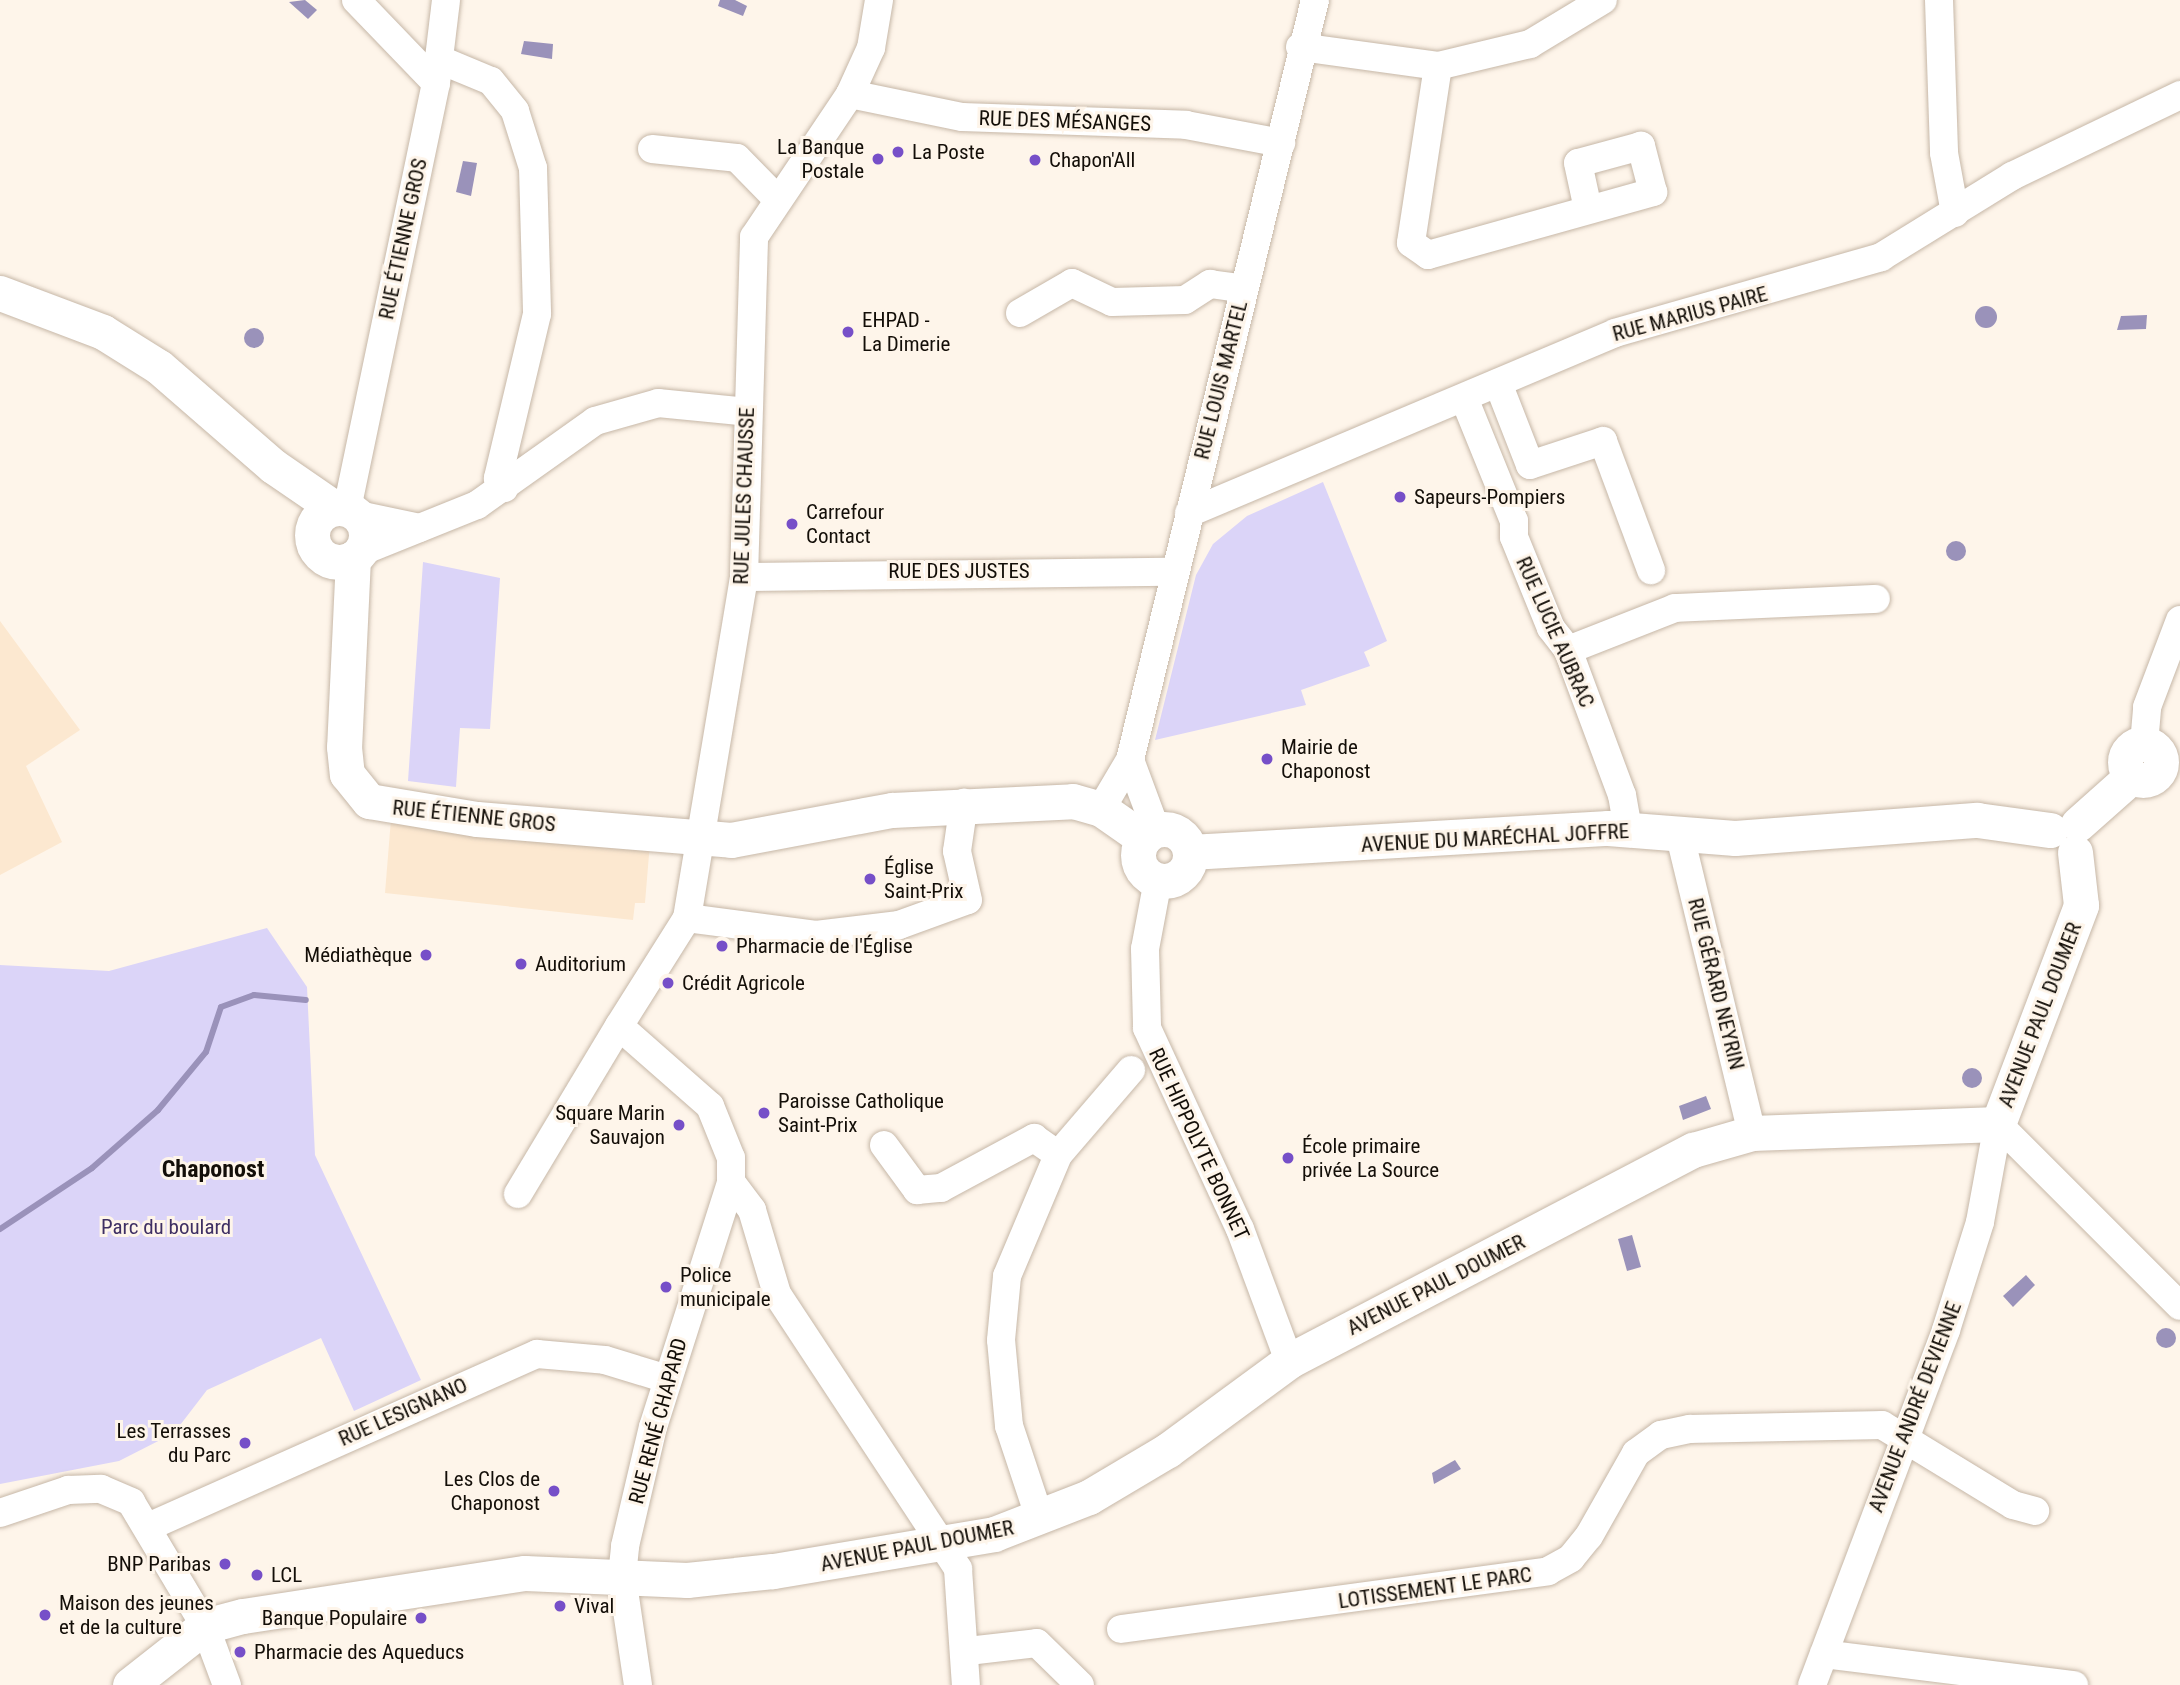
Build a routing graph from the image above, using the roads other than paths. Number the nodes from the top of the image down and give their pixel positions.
1 (356, 0) edge
2 (446, 0) edge
3 (878, 0) edge
4 (1315, 0) edge
5 (1603, 0) edge
6 (1939, 0) edge
7 (1300, 47) junction
8 (1438, 66) junction
9 (437, 71) junction
10 (850, 94) junction
11 (2180, 95) edge
12 (1281, 143) junction
13 (652, 149) dead end
14 (776, 198) junction
15 (1588, 209) dead end
16 (1955, 213) junction
17 (1244, 289) junction
18 (0, 293) edge
19 (1020, 313) dead end
20 (1498, 383) junction
21 (1464, 398) junction
22 (748, 412) junction
23 (505, 488) junction
24 (1189, 513) junction
25 (341, 534) junction
26 (1651, 570) dead end
27 (1173, 572) junction
28 (744, 577) junction
29 (1877, 599) dead end
30 (2180, 620) edge
31 (1568, 650) junction
32 (1130, 760) junction
33 (2154, 763) edge
34 (964, 803) junction
35 (1101, 809) junction
36 (1628, 829) junction
37 (1150, 834) junction
38 (2068, 835) junction
39 (1680, 836) junction
40 (700, 838) junction
41 (1190, 852) junction
42 (1158, 880) junction
43 (687, 918) junction
44 (620, 1026) junction
45 (1131, 1070) dead end
46 (1998, 1124) junction
47 (1752, 1133) junction
48 (884, 1145) dead end
49 (1058, 1155) junction
50 (731, 1182) junction
51 (518, 1194) dead end
52 (2180, 1306) edge
53 (1289, 1361) junction
54 (667, 1379) junction
55 (1903, 1435) junction
56 (2035, 1511) dead end
57 (0, 1513) edge
58 (1040, 1520) junction
59 (148, 1527) junction
60 (943, 1544) junction
61 (622, 1576) junction
62 (205, 1626) junction
63 (1121, 1629) dead end
64 (968, 1651) junction
65 (1824, 1654) junction
66 (130, 1685) edge
67 (228, 1685) edge
68 (638, 1685) edge
69 (966, 1685) edge
70 (1080, 1685) edge
71 (1812, 1685) edge
72 (2074, 1685) edge

1 - 9 street
2 - 9 street, RUE ÉTIENNE GROS
3 - 10 street, RUE JULES CHAUSSE
4 - 7 street, RUE LOUIS MARTEL
5 - 8 street
6 - 16 street
7 - 8 street
7 - 12 street, RUE LOUIS MARTEL
8 - 15 street
9 - 23 street
9 - 25 street, RUE ÉTIENNE GROS
10 - 12 street, RUE DES MÉSANGES
10 - 14 street, RUE JULES CHAUSSE
11 - 16 street, RUE MARIUS PAIRE
12 - 17 street, RUE LOUIS MARTEL
13 - 14 street
14 - 22 street, RUE JULES CHAUSSE
16 - 20 street, RUE MARIUS PAIRE
17 - 19 street
17 - 24 street, RUE LOUIS MARTEL
18 - 25 main road
20 - 21 street, RUE MARIUS PAIRE
20 - 26 street
21 - 24 street, RUE MARIUS PAIRE
21 - 31 street, RUE LUCIE AUBRAC
22 - 23 street
22 - 28 street, RUE JULES CHAUSSE
23 - 25 street
24 - 27 street, RUE LOUIS MARTEL
25 - 40 main road, RUE ÉTIENNE GROS
27 - 28 street, RUE DES JUSTES
27 - 32 street, RUE LOUIS MARTEL
28 - 40 street, RUE JULES CHAUSSE
29 - 31 street
30 - 33 street
31 - 36 street, RUE LUCIE AUBRAC
32 - 35 street, RUE LOUIS MARTEL
32 - 37 street
33 - 38 main road
34 - 35 main road
34 - 40 main road
34 - 43 street
35 - 37 main road
36 - 39 main road, AVENUE DU MARÉCHAL JOFFRE
36 - 41 main road, AVENUE DU MARÉCHAL JOFFRE
37 - 41 main road
37 - 42 main road
38 - 39 main road, AVENUE DU MARÉCHAL JOFFRE
38 - 46 main road, AVENUE PAUL DOUMER
39 - 47 street, RUE GÉRARD NEYRIN
40 - 43 street, RUE JULES CHAUSSE
41 - 42 main road
42 - 53 street, RUE HIPPOLYTE BONNET
43 - 44 street
44 - 50 street, RUE RENÉ CHAPARD
44 - 51 street
45 - 49 street
46 - 47 main road, AVENUE PAUL DOUMER
46 - 52 street
46 - 55 street, AVENUE ANDRÉ DEVIENNE
47 - 53 main road, AVENUE PAUL DOUMER
48 - 49 street
49 - 58 street
50 - 54 street, RUE RENÉ CHAPARD
50 - 60 street
53 - 58 main road, AVENUE PAUL DOUMER
54 - 59 street, RUE LESIGNANO
54 - 61 street, RUE RENÉ CHAPARD
55 - 56 street, LOTISSEMENT LE PARC
55 - 63 street, LOTISSEMENT LE PARC
55 - 65 street, AVENUE ANDRÉ DEVIENNE
57 - 59 street
58 - 60 main road, AVENUE PAUL DOUMER
59 - 62 street
60 - 61 main road, AVENUE PAUL DOUMER
60 - 64 street
61 - 62 main road, AVENUE PAUL DOUMER
61 - 68 street
62 - 66 main road
62 - 67 street
64 - 69 street
64 - 70 street
65 - 71 street, AVENUE ANDRÉ DEVIENNE
65 - 72 street

